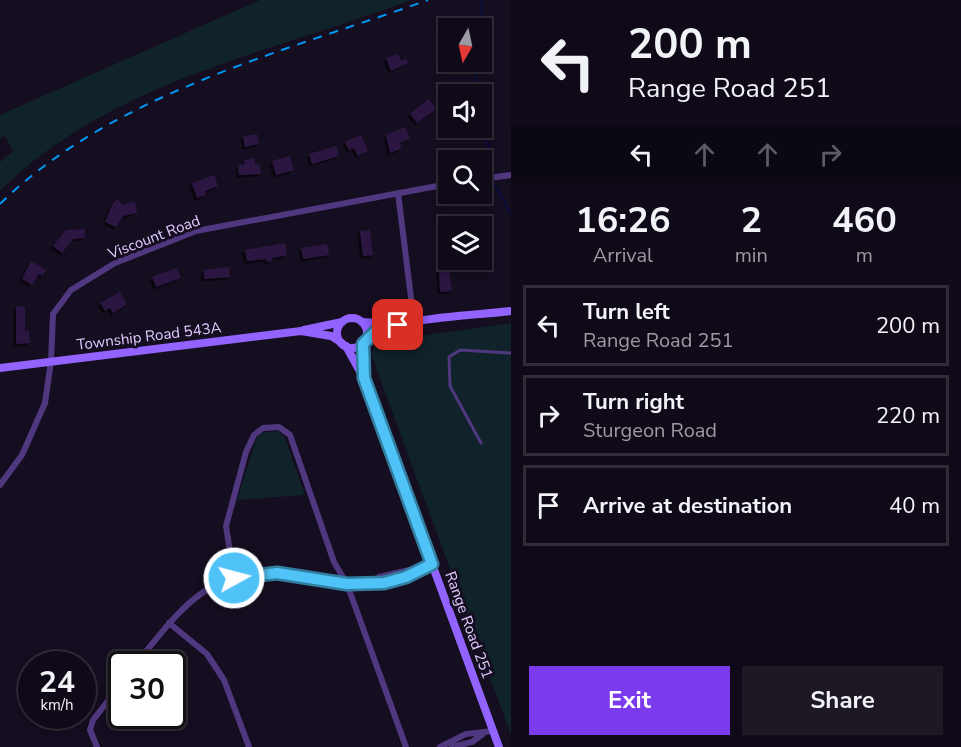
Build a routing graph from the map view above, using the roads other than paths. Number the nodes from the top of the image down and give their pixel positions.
1 (511, 175) edge
2 (492, 178) edge
3 (438, 186) edge
4 (398, 193) junction
5 (511, 311) edge
6 (342, 322) junction
7 (362, 322) junction
8 (414, 322) junction
9 (398, 325) junction
10 (301, 331) junction
11 (364, 342) junction
12 (344, 345) junction
13 (511, 352) edge
14 (51, 362) junction
15 (0, 368) edge
16 (364, 378) junction
17 (481, 443) dead end
18 (0, 485) edge
19 (432, 564) junction
20 (234, 578) junction
21 (347, 584) junction
22 (169, 623) junction
23 (146, 651) edge
24 (108, 701) edge
25 (494, 731) junction
26 (484, 734) junction
27 (97, 747) edge
28 (249, 747) edge
29 (406, 747) edge
30 (440, 747) edge
31 (452, 747) edge
32 (499, 747) edge

1 - 2 street
3 - 4 street, Viscount Road
4 - 8 street
4 - 14 street, Viscount Road
5 - 8 main road
6 - 7 main road
6 - 10 main road, Township Road 543A
6 - 12 main road
7 - 9 main road
7 - 11 main road
8 - 9 main road
9 - 11 main road
10 - 12 main road, Township Road 543A
10 - 14 main road, Township Road 543A
11 - 12 main road
11 - 16 main road, Range Road 251
12 - 16 main road, Range Road 251
13 - 17 lane
14 - 15 main road, Township Road 543A
14 - 18 street, Viscount Road
16 - 19 main road, Range Road 251
19 - 21 street
19 - 25 main road, Range Road 251
20 - 21 street
20 - 21 street
20 - 22 street
21 - 29 street
22 - 23 street
22 - 28 street
24 - 27 street
25 - 26 street
25 - 32 main road, Range Road 251
26 - 30 street
26 - 31 street

